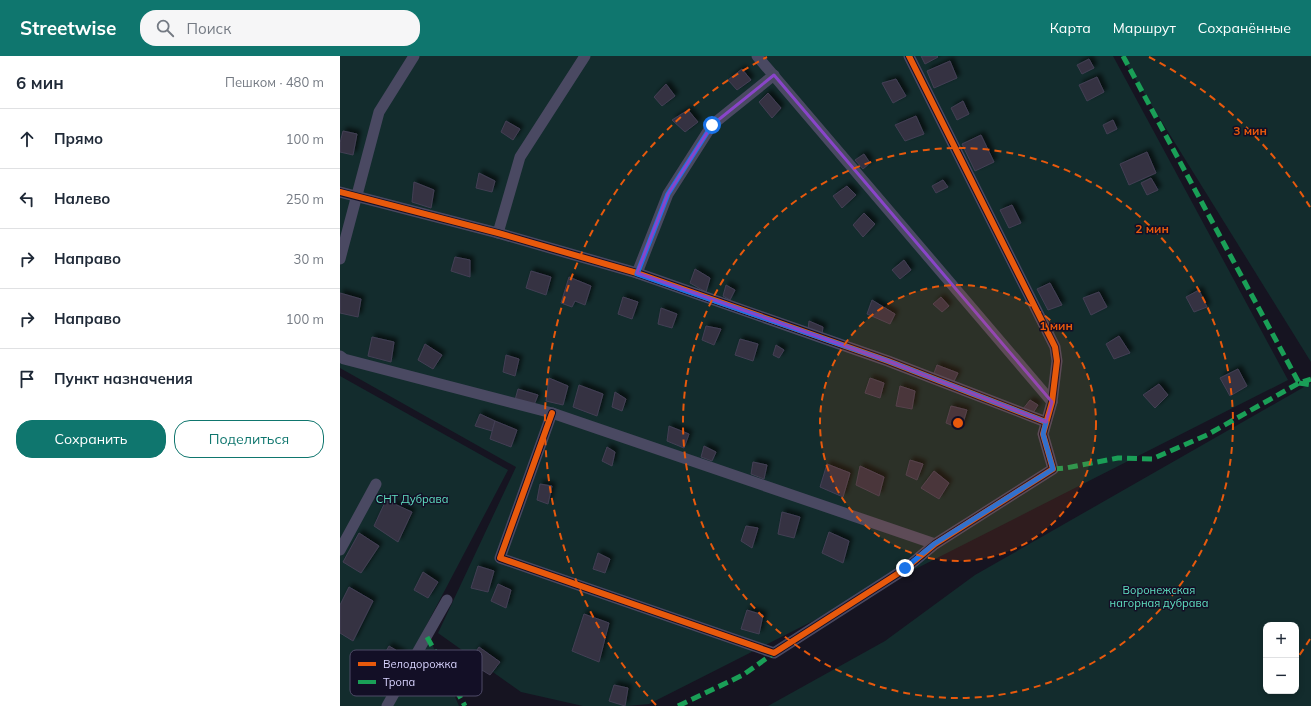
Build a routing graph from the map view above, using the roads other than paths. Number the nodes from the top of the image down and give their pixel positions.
1 (414, 56) edge
2 (585, 56) edge
3 (757, 56) edge
4 (909, 56) edge
5 (774, 75) junction
6 (340, 192) edge
7 (356, 196) junction
8 (498, 233) junction
9 (340, 259) edge
10 (637, 274) junction
11 (340, 356) edge
12 (1052, 402) junction
13 (552, 413) junction
14 (1046, 422) junction
15 (376, 484) dead end
16 (934, 544) junction
17 (340, 550) edge
18 (448, 600) dead end
19 (419, 650) edge
20 (392, 696) edge
21 (386, 706) edge

1 - 7 street
2 - 8 street
3 - 5 street
4 - 12 street
5 - 10 street
5 - 12 street
6 - 7 street
7 - 8 street
7 - 9 street
8 - 10 street
10 - 14 street
11 - 13 street
12 - 14 street
13 - 16 street
13 - 16 street
14 - 16 street
15 - 17 street
18 - 19 street
20 - 21 street

